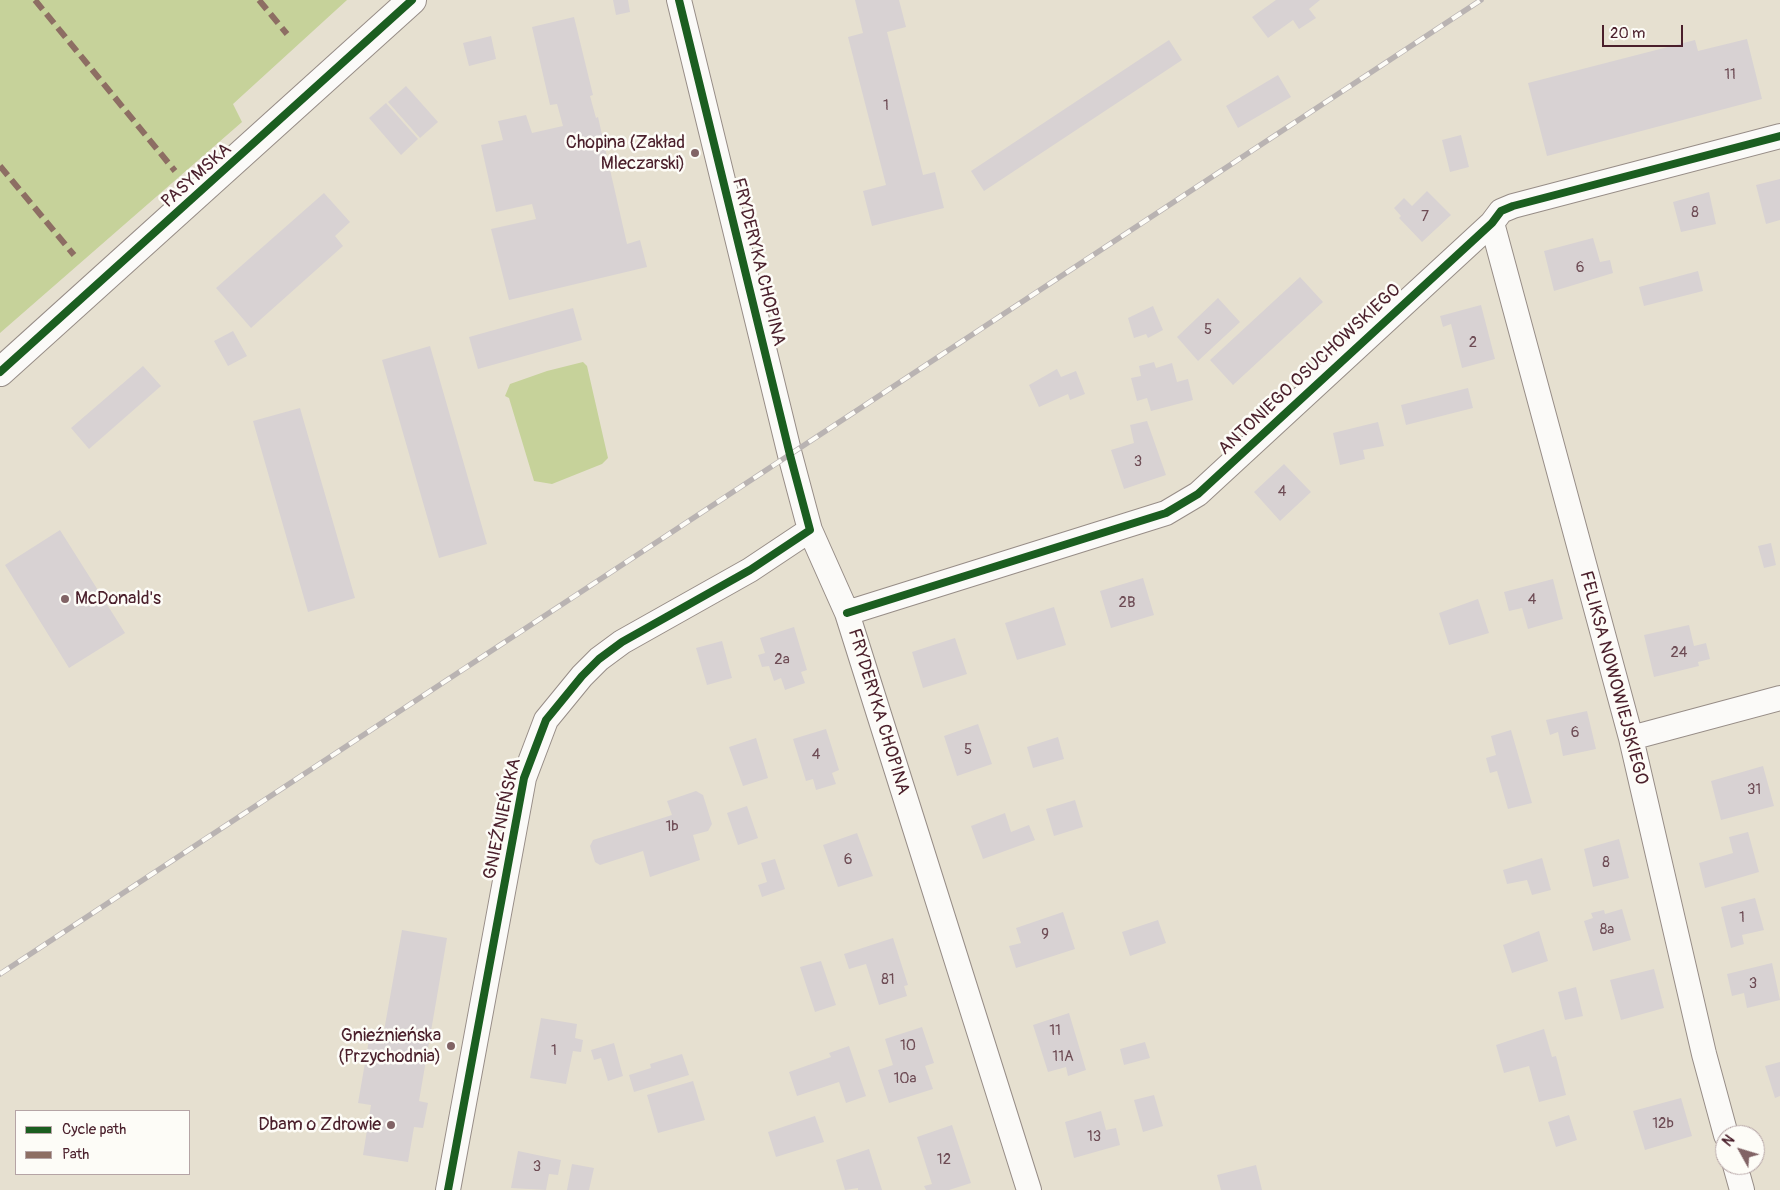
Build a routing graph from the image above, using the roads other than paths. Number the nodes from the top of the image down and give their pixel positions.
1 (412, 0) edge
2 (679, 0) edge
3 (1780, 136) edge
4 (1492, 223) junction
5 (0, 372) edge
6 (810, 530) junction
7 (847, 613) junction
8 (1780, 698) edge
9 (1631, 738) junction
10 (1723, 1125) edge
11 (1738, 1175) edge
12 (448, 1190) edge
13 (1029, 1190) edge
14 (1742, 1190) edge

1 - 5 main road, PASYMSKA
2 - 6 street, FRYDERYKA CHOPINA
3 - 4 street, ANTONIEGO OSUCHOWSKIEGO
4 - 7 street, ANTONIEGO OSUCHOWSKIEGO
4 - 9 street, FELIKSA NOWOWIEJSKIEGO
6 - 7 street, FRYDERYKA CHOPINA
6 - 12 street, GNIEŹNIEŃSKA
7 - 13 street, FRYDERYKA CHOPINA
8 - 9 street
9 - 10 street, FELIKSA NOWOWIEJSKIEGO
11 - 14 street

